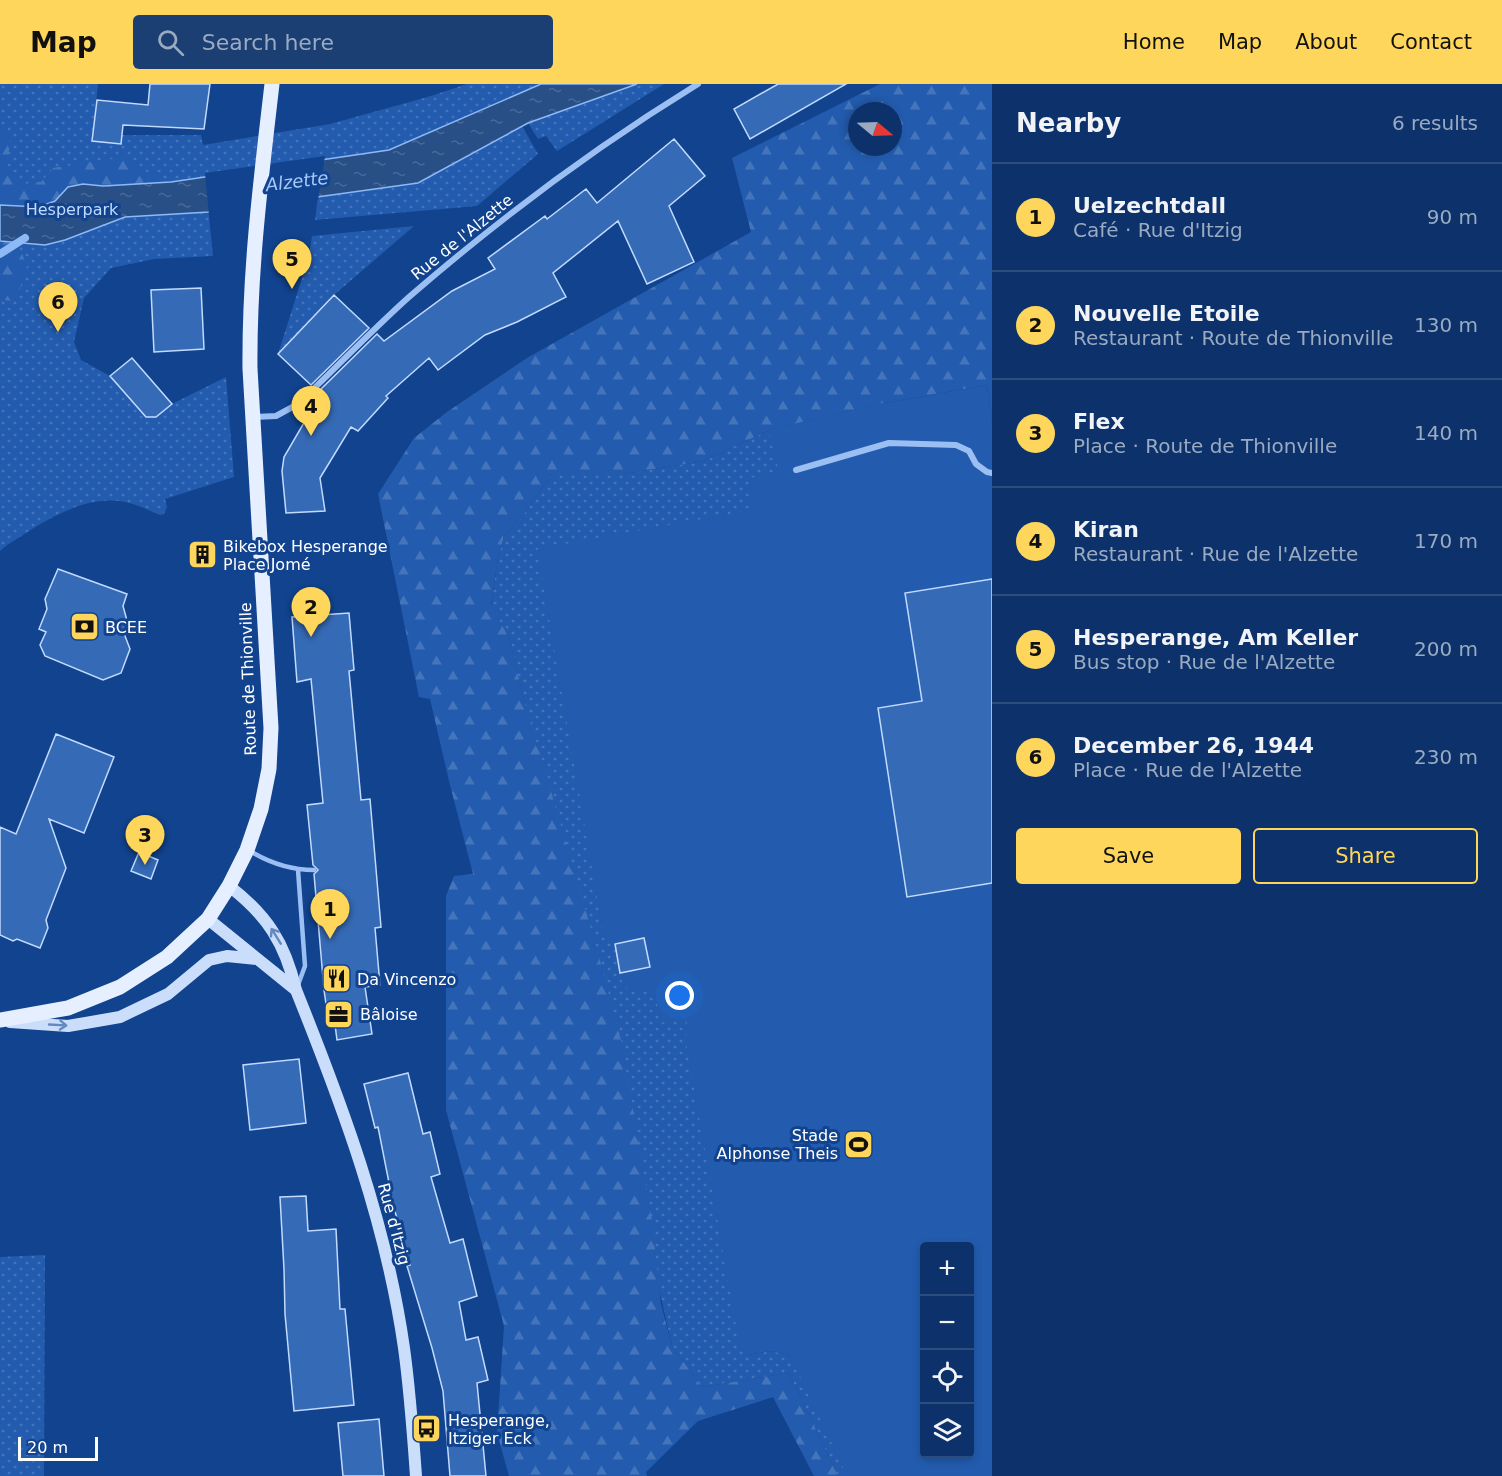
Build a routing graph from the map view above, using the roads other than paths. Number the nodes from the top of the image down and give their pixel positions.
1 (272, 84) edge
2 (698, 84) edge
3 (253, 417) junction
4 (796, 470) dead end
5 (992, 473) edge
6 (247, 850) junction
7 (298, 870) junction
8 (314, 870) dead end
9 (229, 886) junction
10 (208, 918) junction
11 (257, 959) junction
12 (296, 990) junction
13 (0, 1021) edge
14 (416, 1476) edge

1 - 3 main road, Route de Thionville
2 - 3 street, Rue de l'Alzette
3 - 6 main road, Route de Thionville
4 - 5 street
6 - 7 lane
6 - 9 main road, Route de Thionville
7 - 8 lane
7 - 12 lane
9 - 10 main road, Route de Thionville
12 -> 9 main road, Rue d'Itzig
10 - 11 main road
10 - 13 main road, Route de Thionville
11 - 12 main road
13 -> 11 main road
12 - 14 main road, Rue d'Itzig

